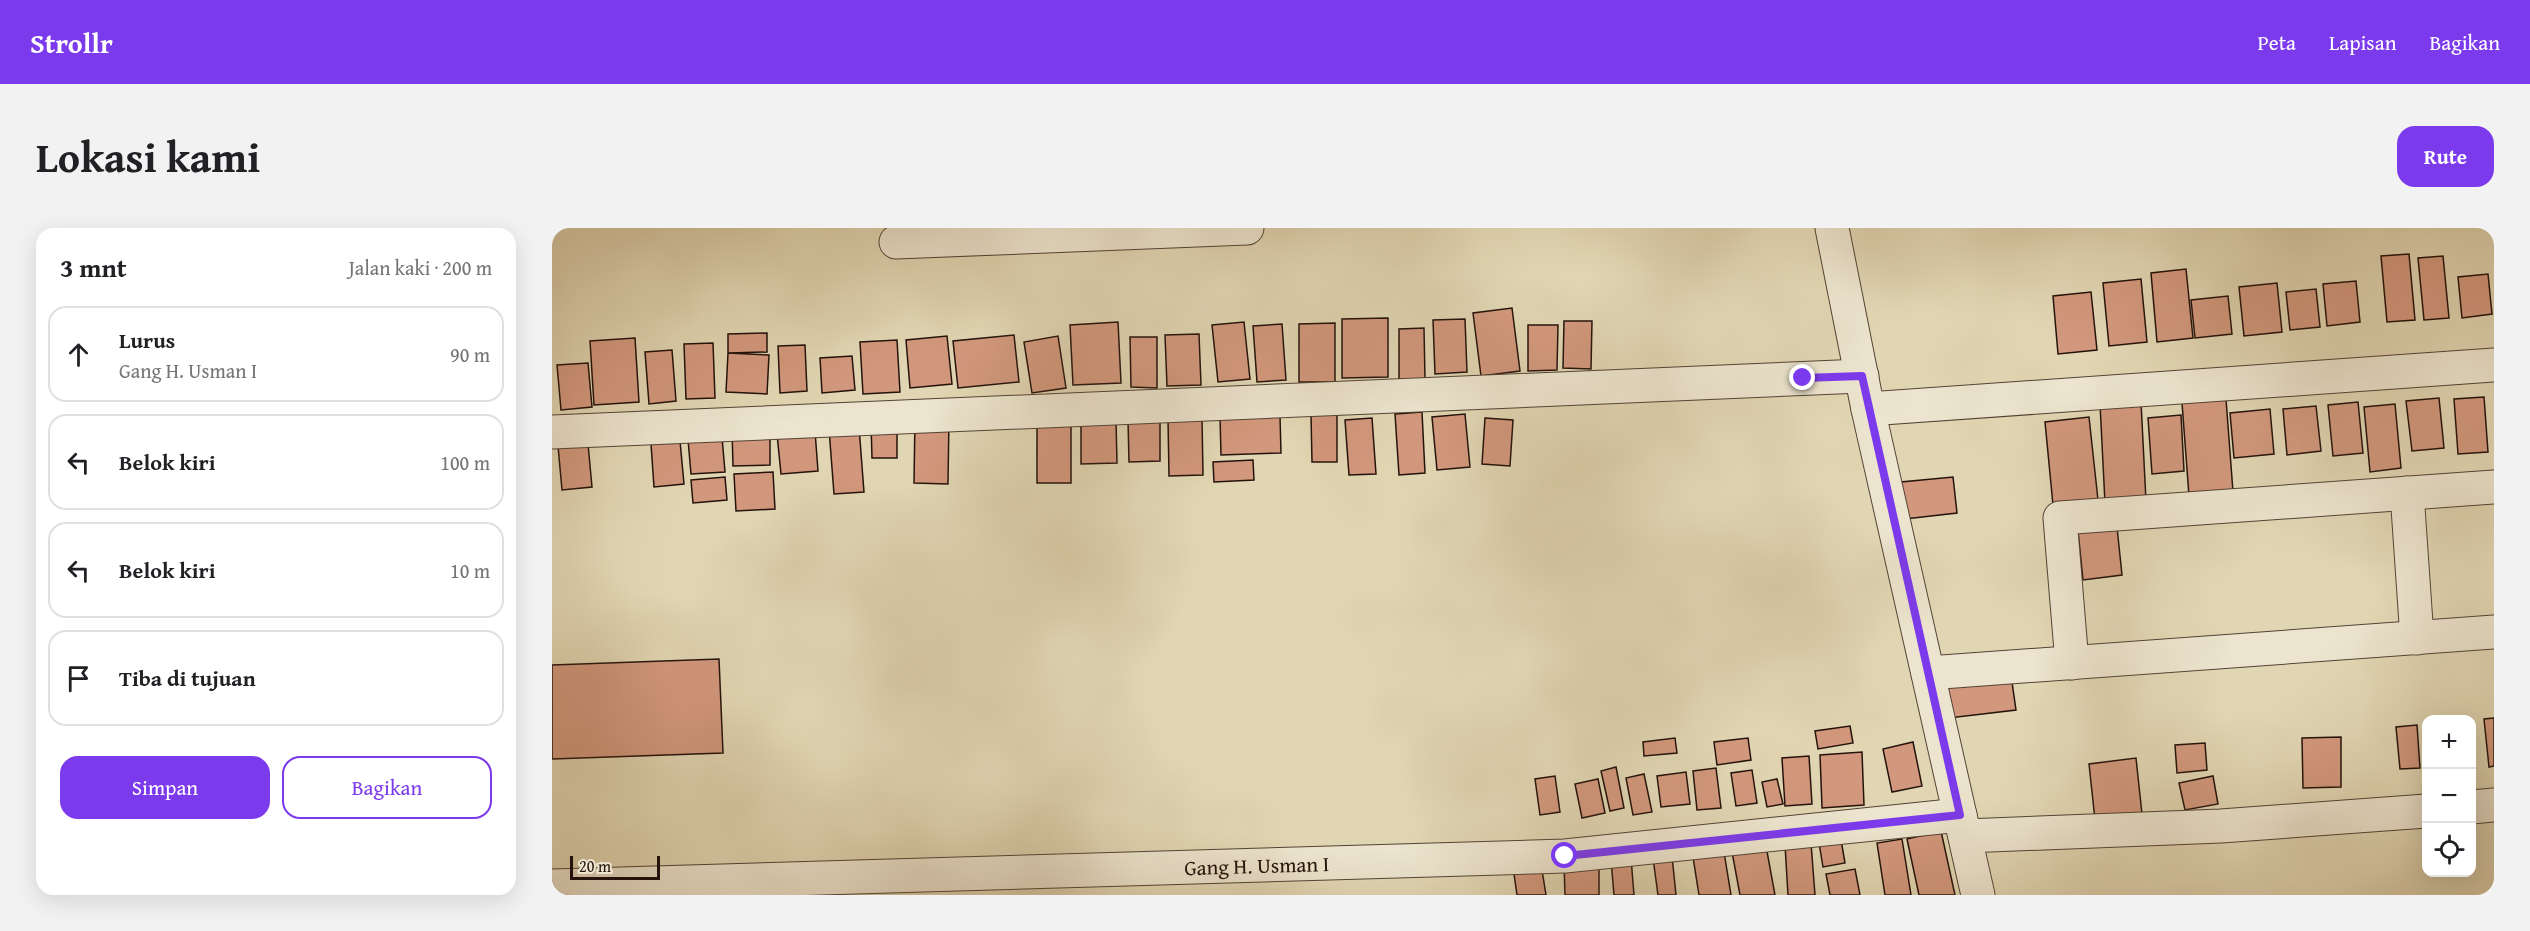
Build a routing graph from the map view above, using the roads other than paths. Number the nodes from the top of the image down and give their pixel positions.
1 (1247, 228) edge
2 (1832, 228) edge
3 (896, 242) dead end
4 (2494, 365) edge
5 (1862, 376) junction
6 (1868, 409) junction
7 (552, 432) edge
8 (2494, 487) edge
9 (2407, 493) junction
10 (2494, 632) edge
11 (2417, 638) junction
12 (2072, 663) junction
13 (1928, 673) junction
14 (2494, 806) edge
15 (2476, 807) edge
16 (2422, 811) edge
17 (1962, 826) junction
18 (552, 886) edge
19 (1978, 895) edge

1 - 3 street
2 - 5 street
4 - 6 street
5 - 6 street
5 - 7 street
6 - 13 street
8 - 9 street
9 - 11 street
9 - 12 street
10 - 11 street
11 - 12 street
12 - 13 street
13 - 17 street
14 - 15 street
16 - 17 street, Gang H. Usman I
17 - 18 street, Gang H. Usman I
17 - 19 street

